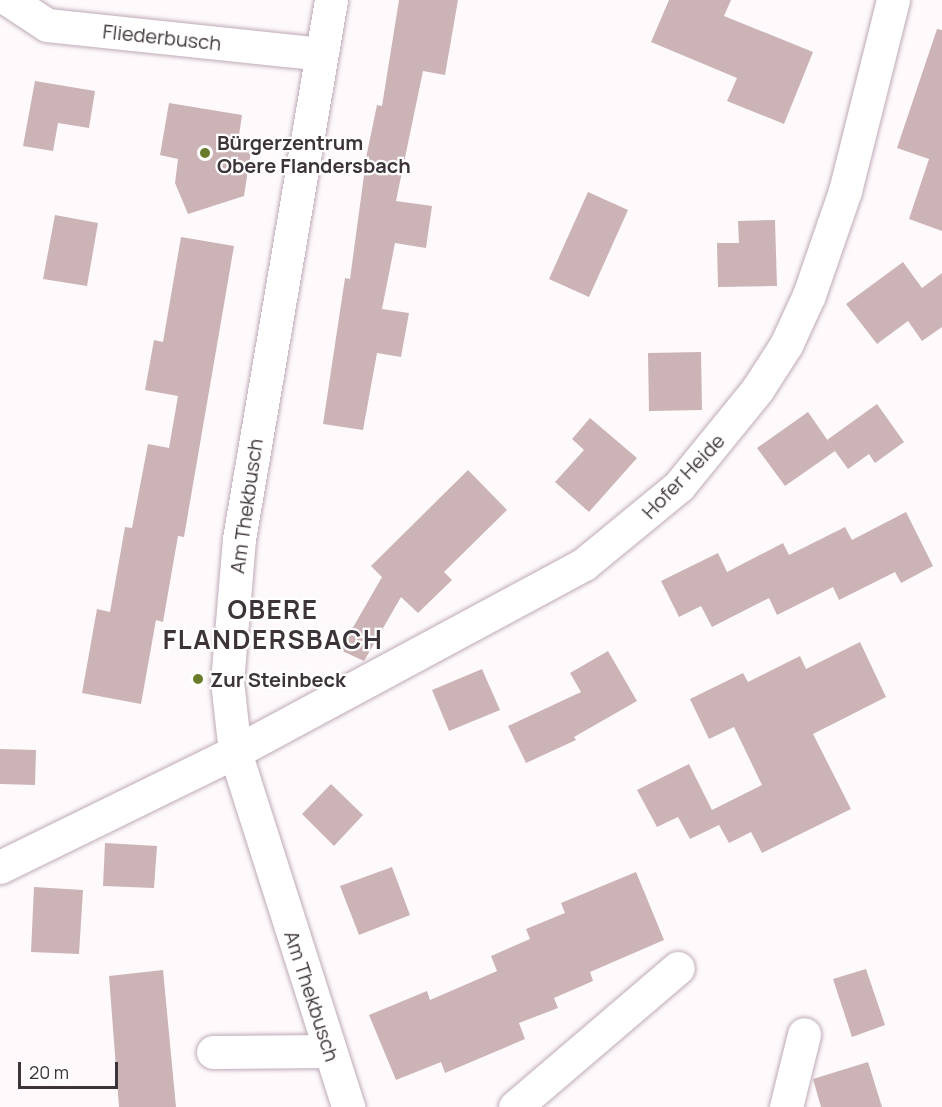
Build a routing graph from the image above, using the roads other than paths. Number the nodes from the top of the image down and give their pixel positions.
1 (9, 0) edge
2 (331, 0) edge
3 (893, 0) edge
4 (321, 54) junction
5 (235, 752) junction
6 (0, 867) edge
7 (678, 968) dead end
8 (804, 1034) dead end
9 (213, 1052) dead end
10 (329, 1052) junction
11 (348, 1107) edge
12 (515, 1107) edge
13 (786, 1107) edge

1 - 4 street, Fliederbusch
2 - 4 street, Am Thekbusch
3 - 5 street, Hofer Heide
4 - 5 street, Am Thekbusch
5 - 6 street
5 - 10 street, Am Thekbusch
7 - 12 street
8 - 13 street
9 - 10 street
10 - 11 street, Am Thekbusch

